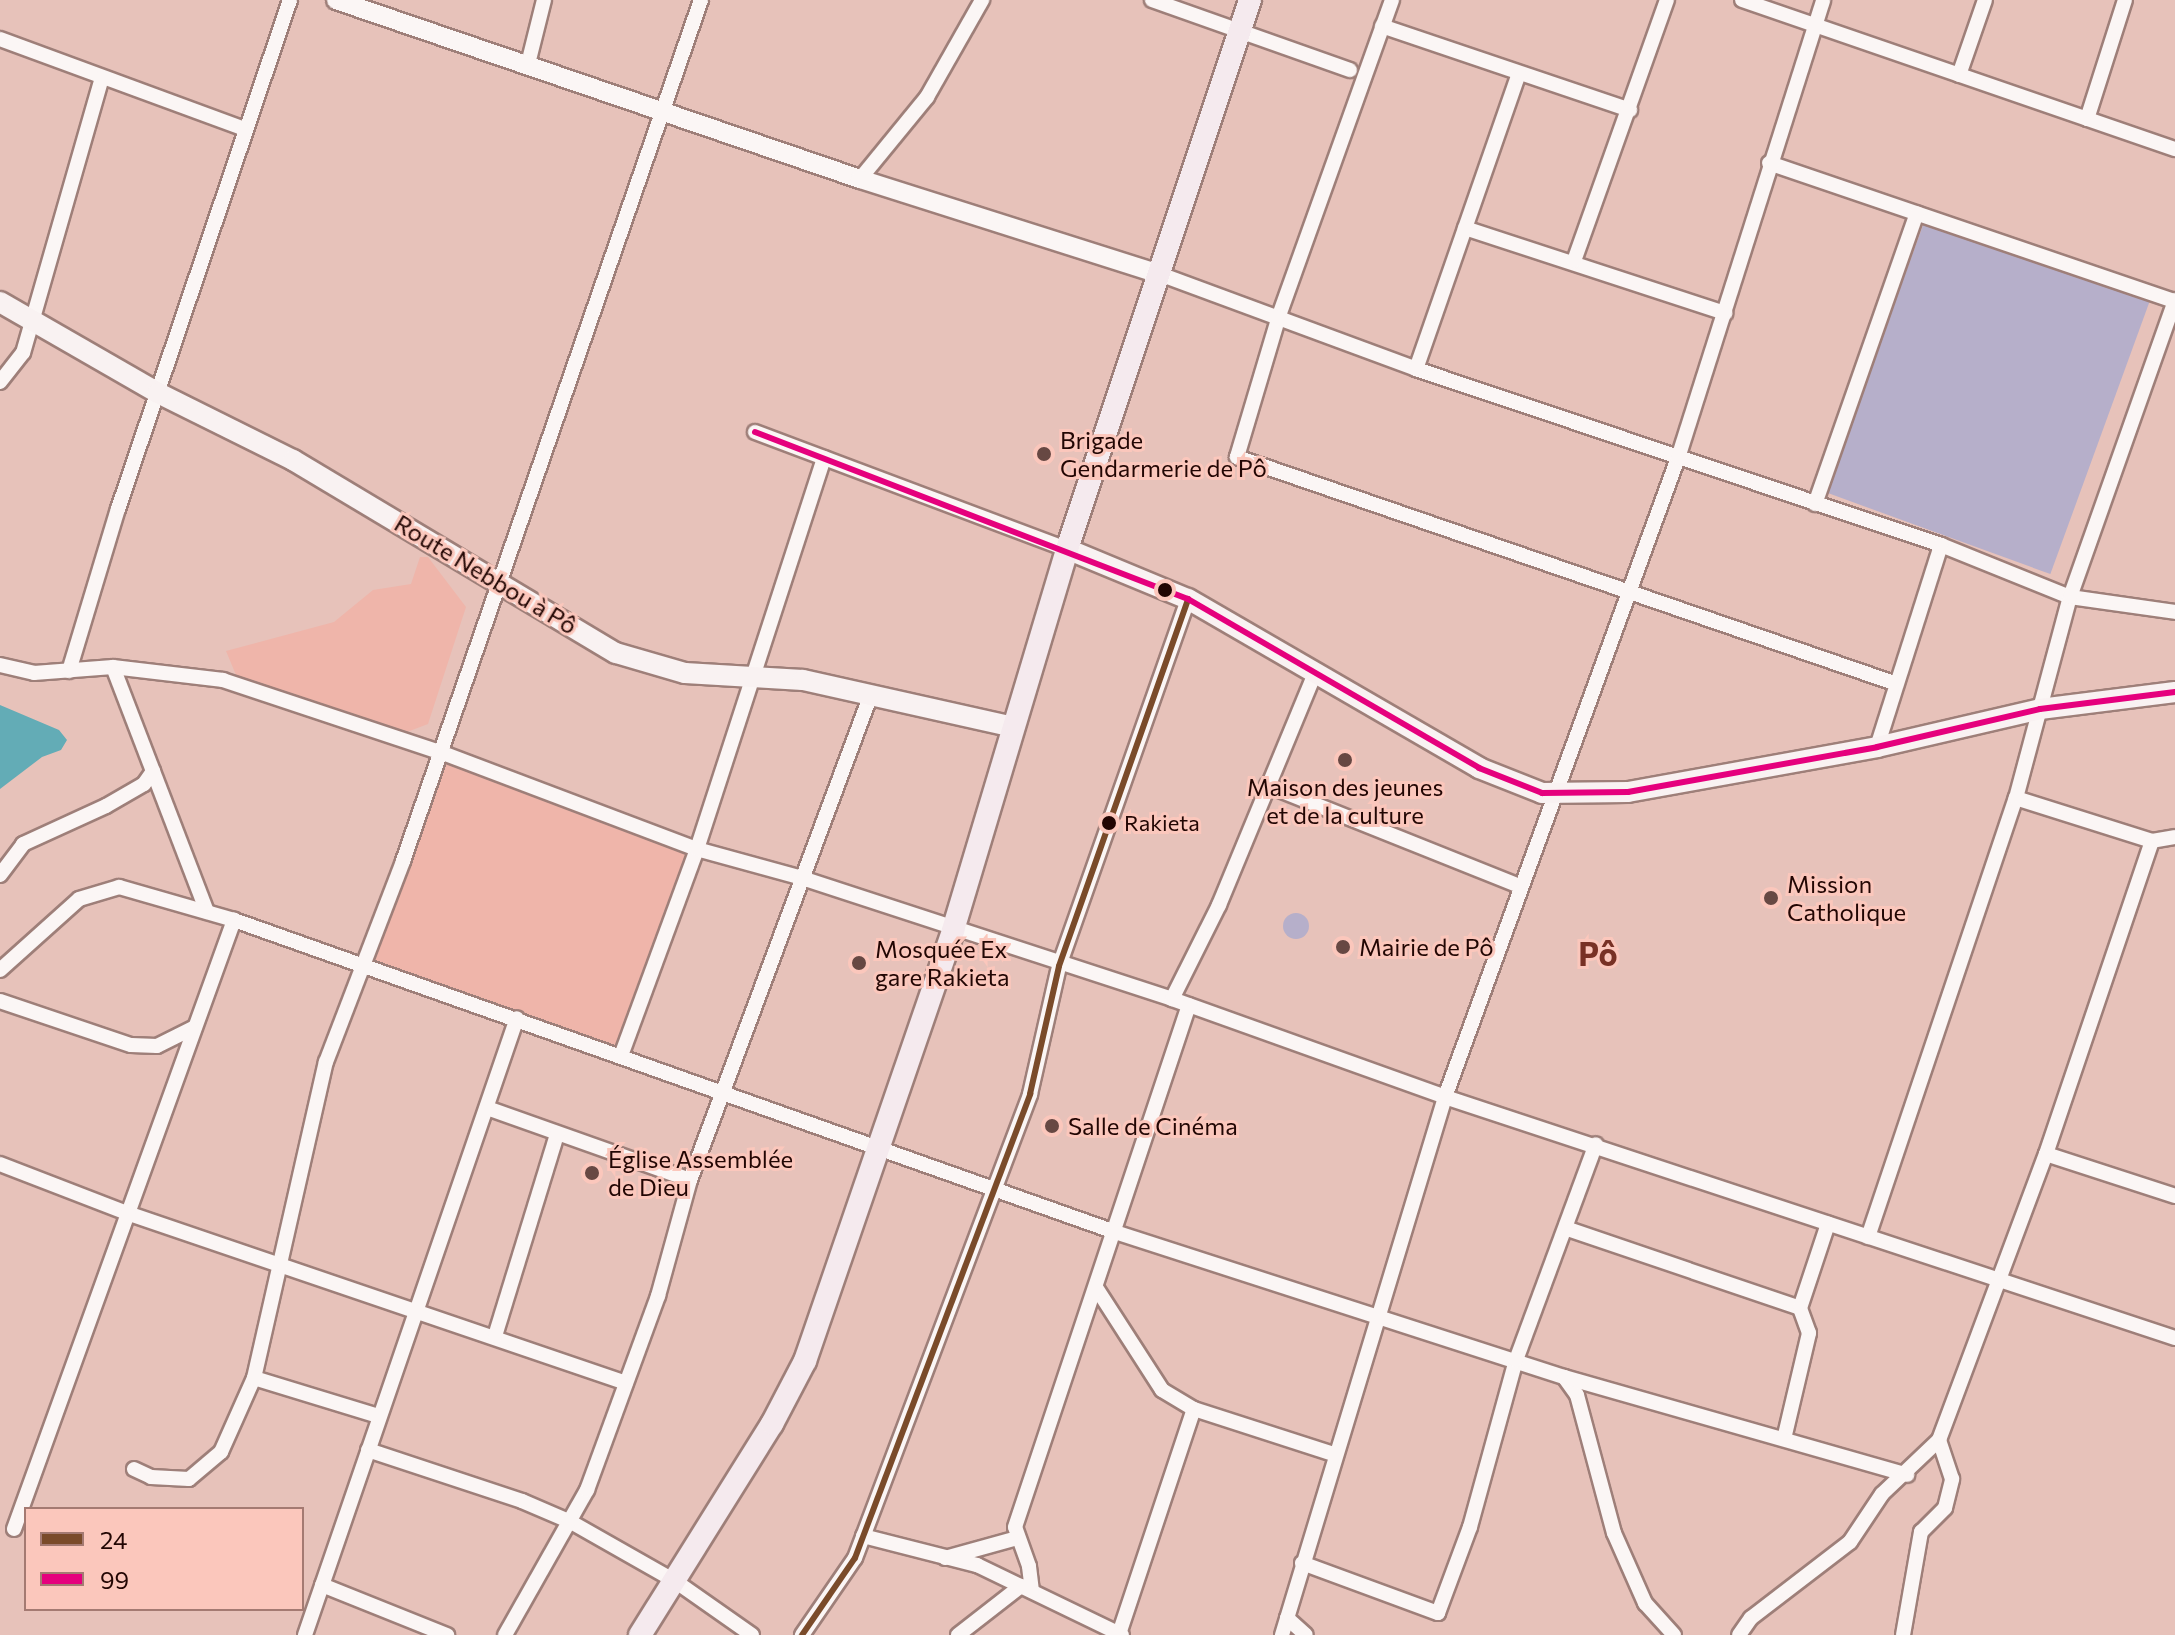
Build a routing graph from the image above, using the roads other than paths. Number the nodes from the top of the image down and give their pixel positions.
1 (290, 0) edge
2 (336, 0) edge
3 (544, 0) edge
4 (701, 0) edge
5 (982, 0) edge
6 (1152, 0) edge
7 (1250, 0) edge
8 (1392, 0) edge
9 (1667, 0) edge
10 (1742, 0) edge
11 (1823, 0) edge
12 (1985, 0) edge
13 (2125, 0) edge
14 (1382, 26) junction
15 (1813, 28) junction
16 (1240, 30) junction
17 (0, 39) edge
18 (1370, 61) junction
19 (528, 64) junction
20 (1350, 70) junction
21 (1519, 73) junction
22 (1959, 75) junction
23 (102, 77) junction
24 (1359, 91) junction
25 (1630, 110) junction
26 (662, 112) junction
27 (2087, 119) junction
28 (245, 129) junction
29 (2175, 149) edge
30 (1769, 163) junction
31 (860, 179) junction
32 (1917, 213) junction
33 (1465, 228) junction
34 (1574, 261) junction
35 (1157, 273) junction
36 (2175, 301) edge
37 (0, 302) edge
38 (1725, 313) junction
39 (1279, 316) junction
40 (31, 319) junction
41 (1416, 369) junction
42 (0, 382) edge
43 (158, 393) junction
44 (755, 432) dead end
45 (824, 458) junction
46 (1678, 458) junction
47 (1815, 504) junction
48 (1941, 545) junction
49 (1067, 549) junction
50 (500, 583) junction
51 (1633, 590) junction
52 (2070, 597) junction
53 (1188, 599) junction
54 (2175, 612) edge
55 (0, 665) edge
56 (113, 667) junction
57 (69, 671) junction
58 (1315, 673) junction
59 (754, 678) junction
60 (1894, 683) junction
61 (2175, 692) edge
62 (870, 697) junction
63 (2040, 709) junction
64 (1013, 727) junction
65 (1877, 747) junction
66 (440, 752) junction
67 (153, 771) junction
68 (1267, 785) junction
69 (1554, 793) junction
70 (2016, 798) junction
71 (2175, 837) edge
72 (2152, 841) junction
73 (697, 849) junction
74 (0, 875) edge
75 (799, 877) junction
76 (1519, 886) junction
77 (207, 912) junction
78 (234, 920) junction
79 (953, 930) junction
80 (366, 965) junction
81 (1059, 966) junction
82 (0, 970) edge
83 (1172, 999) junction
84 (0, 1001) edge
85 (1189, 1005) junction
86 (517, 1018) junction
87 (195, 1027) junction
88 (622, 1053) junction
89 (725, 1090) junction
90 (1445, 1097) junction
91 (487, 1108) junction
92 (557, 1134) junction
93 (1596, 1144) junction
94 (877, 1151) junction
95 (2046, 1154) junction
96 (0, 1164) edge
97 (690, 1180) junction
98 (990, 1190) junction
99 (2175, 1196) edge
100 (127, 1213) junction
101 (1828, 1224) junction
102 (1568, 1229) junction
103 (1115, 1232) junction
104 (1868, 1237) junction
105 (282, 1265) junction
106 (1998, 1280) junction
107 (1097, 1289) junction
108 (1800, 1308) junction
109 (417, 1310) junction
110 (1376, 1315) junction
111 (495, 1336) junction
112 (2175, 1338) edge
113 (1516, 1360) junction
114 (1564, 1377) junction
115 (254, 1378) junction
116 (626, 1383) junction
117 (1194, 1409) junction
118 (378, 1416) junction
119 (1784, 1439) junction
120 (1939, 1440) junction
121 (368, 1450) junction
122 (1333, 1454) junction
123 (134, 1469) dead end
124 (1907, 1475) junction
125 (571, 1522) junction
126 (14, 1529) dead end
127 (863, 1536) junction
128 (1017, 1538) junction
129 (943, 1559) junction
130 (1302, 1563) junction
131 (675, 1581) junction
132 (322, 1585) junction
133 (1026, 1589) junction
134 (1287, 1618) junction
135 (1120, 1634) edge
136 (305, 1635) edge
137 (447, 1635) edge
138 (505, 1635) edge
139 (640, 1635) edge
140 (752, 1635) edge
141 (802, 1635) edge
142 (958, 1635) edge
143 (1282, 1635) edge
144 (1306, 1635) edge
145 (1674, 1635) edge
146 (1739, 1635) edge
147 (1903, 1635) edge

1 - 28 street
2 - 19 street
3 - 19 street
4 - 26 street
5 - 31 street
6 - 16 street
7 - 16 highway
8 - 14 street
9 - 25 street
10 - 15 street
11 - 15 street
12 - 22 street
13 - 27 street
14 - 18 street
14 - 21 street
15 - 22 street
15 - 30 street
16 - 20 street
16 - 35 highway
17 - 23 street
18 - 20 street
18 - 24 street
19 - 26 street
20 - 24 street
21 - 25 street
21 - 33 street
22 - 27 street
23 - 28 street
23 - 40 street
24 - 39 street
25 - 34 street
26 - 31 street
26 - 50 street
27 - 29 street
28 - 43 street
30 - 32 street
30 - 38 street
31 - 35 street
32 - 36 street
32 - 47 street
33 - 34 street
33 - 41 street
34 - 38 street
35 - 39 street
35 - 49 highway
36 - 52 street
37 - 40 main road, Route Nebbou à Pô
38 - 46 street
39 - 41 street
39 - 51 street
40 - 42 street
40 - 43 main road, Route Nebbou à Pô
41 - 46 street
43 - 50 main road, Route Nebbou à Pô
43 - 57 street
44 - 45 street
45 - 49 street
45 - 59 street
46 - 47 street
46 - 51 street
47 - 48 street
48 - 52 street
48 - 60 street
49 - 53 main road
49 - 64 highway
50 - 59 main road, Route Nebbou à Pô
50 - 66 street
51 - 60 street
51 - 69 street
52 - 54 street
52 - 63 street
53 - 58 main road
53 - 81 street
55 - 57 street
56 - 57 street
56 - 66 street
56 - 67 street
58 - 68 street
58 - 69 main road
59 - 62 main road, Route Nebbou à Pô
59 - 73 street
60 - 65 street
61 - 63 main road
62 - 64 main road, Route Nebbou à Pô
62 - 75 street
63 - 65 main road
63 - 70 street
64 - 79 highway
65 - 69 main road
66 - 73 street
66 - 80 street
67 - 74 street
67 - 77 street
68 - 76 street
68 - 83 street
69 - 76 street
70 - 72 street
70 - 104 street
71 - 72 street
72 - 95 street
73 - 75 street
73 - 88 street
75 - 79 street
75 - 89 street
76 - 90 street
77 - 78 street
77 - 82 street
78 - 80 street
78 - 87 street
79 - 81 street
79 - 94 highway
80 - 86 street
80 - 105 street
81 - 83 street
81 - 98 street
83 - 85 street
84 - 87 street
85 - 90 street
85 - 103 street
86 - 88 street
86 - 91 street
87 - 100 street
88 - 89 street
89 - 94 street
89 - 97 street
90 - 93 street
90 - 110 street
91 - 92 street
91 - 109 street
92 - 97 street
92 - 111 street
93 - 101 street
93 - 102 street
94 - 98 street
94 - 131 highway
95 - 99 street
95 - 106 street
96 - 100 street
97 - 116 street
98 - 103 street
98 - 127 street
100 - 105 street
100 - 126 street
101 - 104 street
101 - 108 street
102 - 108 street
102 - 113 street
103 - 107 street
103 - 110 street
104 - 106 street
105 - 109 street
105 - 115 street
106 - 112 street
106 - 120 street
107 - 117 street
107 - 128 street
108 - 119 street
109 - 111 street
109 - 118 street
110 - 113 street
110 - 122 street
111 - 116 street
113 - 114 street
113 - 130 street
114 - 119 street
114 - 145 street
115 - 118 street
115 - 123 street
116 - 125 street
117 - 122 street
117 - 135 street
118 - 121 street
119 - 124 street
120 - 124 street
120 - 147 street
121 - 125 street
121 - 132 street
122 - 130 street
124 - 146 street
125 - 131 street
125 - 138 street
127 - 129 street
127 - 141 street
128 - 129 street
128 - 133 street
129 - 133 street
130 - 134 street
131 - 139 highway
131 - 140 street
132 - 136 street
132 - 137 street
133 - 135 street
133 - 142 street
134 - 143 street
134 - 144 street

